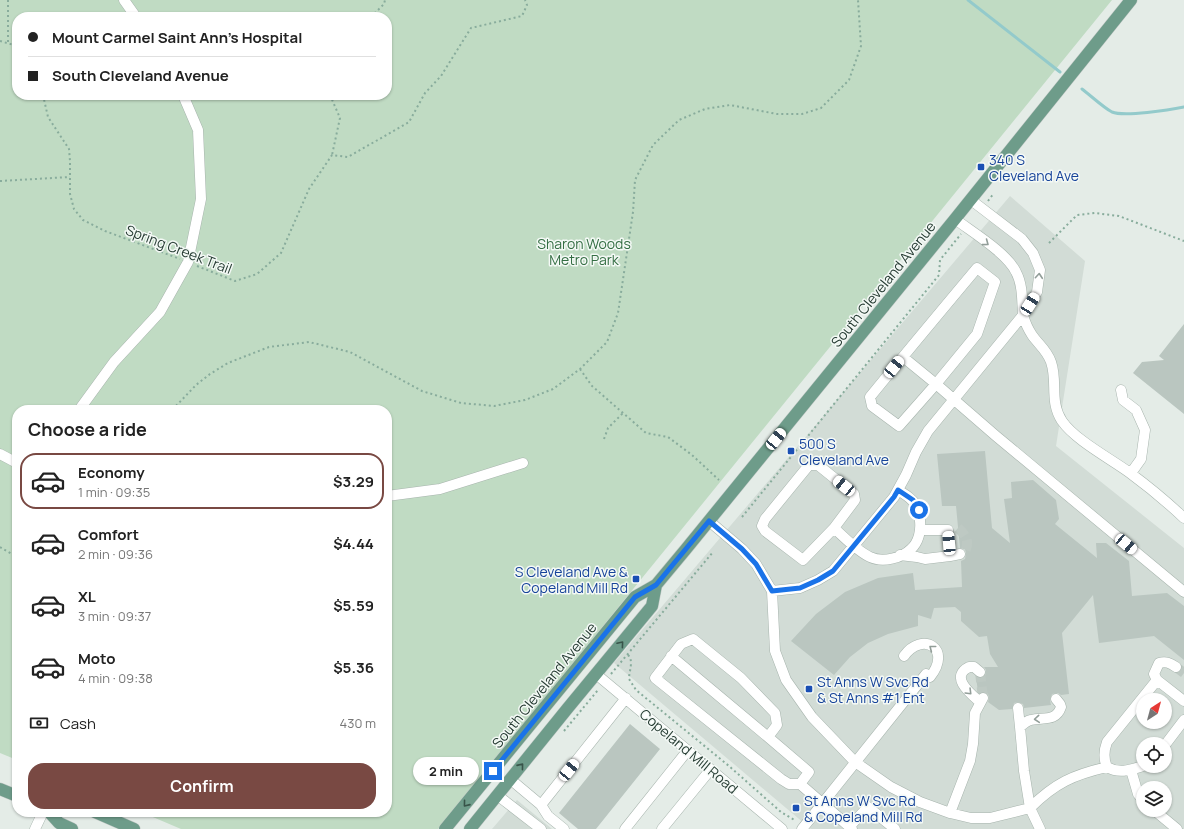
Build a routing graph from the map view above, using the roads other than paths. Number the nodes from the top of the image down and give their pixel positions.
1 (124, 0) edge
2 (1131, 0) edge
3 (132, 12) edge
4 (185, 100) edge
5 (971, 200) junction
6 (955, 219) junction
7 (1022, 315) junction
8 (903, 357) junction
9 (936, 384) junction
10 (1121, 390) dead end
11 (953, 399) junction
12 (83, 405) edge
13 (0, 454) edge
14 (12, 460) edge
15 (523, 463) dead end
16 (1131, 473) junction
17 (898, 490) junction
18 (392, 495) edge
19 (1184, 518) edge
20 (709, 521) junction
21 (834, 528) junction
22 (921, 530) junction
23 (854, 546) junction
24 (900, 556) junction
25 (656, 585) junction
26 (772, 591) junction
27 (1184, 592) edge
28 (671, 656) junction
29 (904, 656) dead end
30 (1176, 667) tunnel mouth
31 (980, 672) dead end
32 (601, 678) junction
33 (1157, 680) junction
34 (626, 698) junction
35 (1056, 699) dead end
36 (1184, 702) edge
37 (1018, 708) dead end
38 (1184, 720) edge
39 (1020, 727) junction
40 (768, 737) junction
41 (1171, 737) edge
42 (688, 750) junction
43 (855, 762) junction
44 (1107, 767) junction
45 (1136, 768) edge
46 (711, 769) junction
47 (1131, 770) junction
48 (510, 780) junction
49 (800, 784) junction
50 (1136, 787) edge
51 (0, 789) edge
52 (12, 794) edge
53 (497, 795) junction
54 (821, 804) junction
55 (541, 805) junction
56 (1030, 808) junction
57 (950, 813) junction
58 (41, 817) edge
59 (54, 817) edge
60 (106, 817) edge
61 (1162, 817) edge
62 (803, 828) edge
63 (851, 828) edge
64 (35, 829) edge
65 (72, 829) edge
66 (134, 829) edge
67 (445, 829) edge
68 (470, 829) edge
69 (541, 829) edge
70 (564, 829) edge
71 (625, 829) edge
72 (662, 829) edge
73 (782, 829) edge
74 (895, 829) edge
75 (1040, 829) edge
76 (1177, 829) edge

1 - 3 street
2 - 5 main road, South Cleveland Avenue
4 - 12 street
5 - 6 main road, South Cleveland Avenue
7 -> 5 street
6 -> 7 street
6 - 20 main road, South Cleveland Avenue
7 - 11 street
7 - 16 street
8 - 9 street
8 - 9 street
8 - 9 street
9 - 11 street
10 - 16 street
11 - 17 street
11 - 27 street
13 - 14 street
15 - 18 street
16 - 19 street
17 - 22 street
17 - 23 street
20 - 25 main road, South Cleveland Avenue
20 - 26 street
21 - 21 street
21 - 23 street
22 - 24 street
22 - 24 street
23 - 24 street
23 - 26 street
32 -> 25 main road, South Cleveland Avenue
25 -> 67 main road, South Cleveland Avenue
26 - 43 street
28 - 40 street
28 - 40 street
28 - 49 street
43 -> 29 street
30 - 33 street
31 -> 57 street
32 - 34 street, Copeland Mill Road
48 -> 32 main road, South Cleveland Avenue
33 - 36 street
33 - 44 street
34 - 42 street, Copeland Mill Road
34 - 55 street
35 -> 39 street
37 - 39 street
38 - 41 street
39 - 56 street
40 - 49 street
42 - 46 street, Copeland Mill Road
42 - 71 street
43 - 54 street
43 - 57 street
44 - 47 street
44 - 56 street
45 - 47 street
46 - 72 street
46 - 73 street, Copeland Mill Road
47 - 50 street
48 - 53 main road, South Cleveland Avenue
48 - 55 street
49 - 54 street
51 - 52 main road
53 - 68 main road, South Cleveland Avenue
53 - 69 street
54 - 62 street
54 - 63 street
55 - 70 street
56 - 57 street
56 - 75 street
58 - 64 street
59 - 65 main road
60 - 66 main road
61 - 76 street
63 - 74 street

